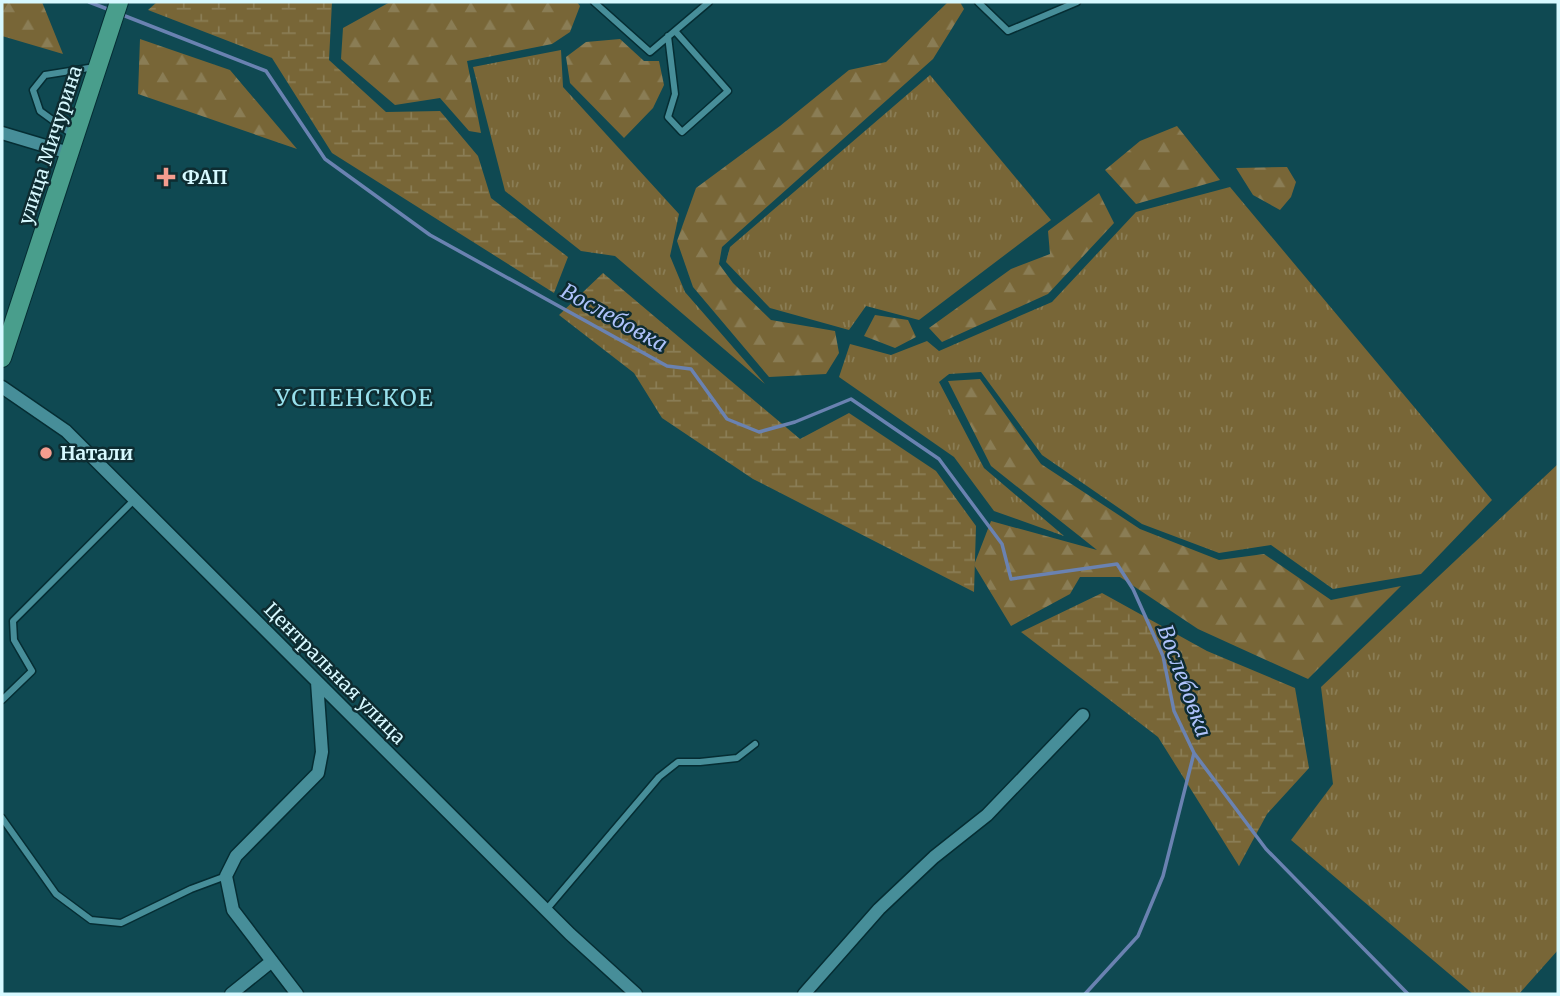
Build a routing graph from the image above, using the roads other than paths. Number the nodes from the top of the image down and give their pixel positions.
1 (119, 2) edge
2 (594, 2) edge
3 (709, 2) edge
4 (978, 2) edge
5 (1077, 2) edge
6 (675, 31) junction
7 (668, 36) junction
8 (98, 66) junction
9 (2, 133) edge
10 (72, 145) junction
11 (2, 358) edge
12 (2, 387) edge
13 (134, 500) junction
14 (317, 681) junction
15 (2, 699) edge
16 (1083, 715) dead end
17 (755, 744) dead end
18 (2, 818) edge
19 (226, 876) junction
20 (546, 911) junction
21 (272, 961) junction
22 (231, 994) edge
23 (297, 994) edge
24 (636, 994) edge
25 (804, 994) edge

1 - 8 main road, улица Мичурина
2 - 7 lane
3 - 6 lane
4 - 5 lane
6 - 7 lane
6 - 7 lane
8 - 10 main road, улица Мичурина
8 - 10 lane
9 - 10 street
10 - 11 main road, улица Мичурина
12 - 13 street, Центральная улица
13 - 14 street, Центральная улица
13 - 15 lane
14 - 19 street
14 - 20 street, Центральная улица
16 - 25 street
17 - 20 lane
18 - 19 lane
19 - 21 street
20 - 24 street, Центральная улица
21 - 22 street
21 - 23 street

